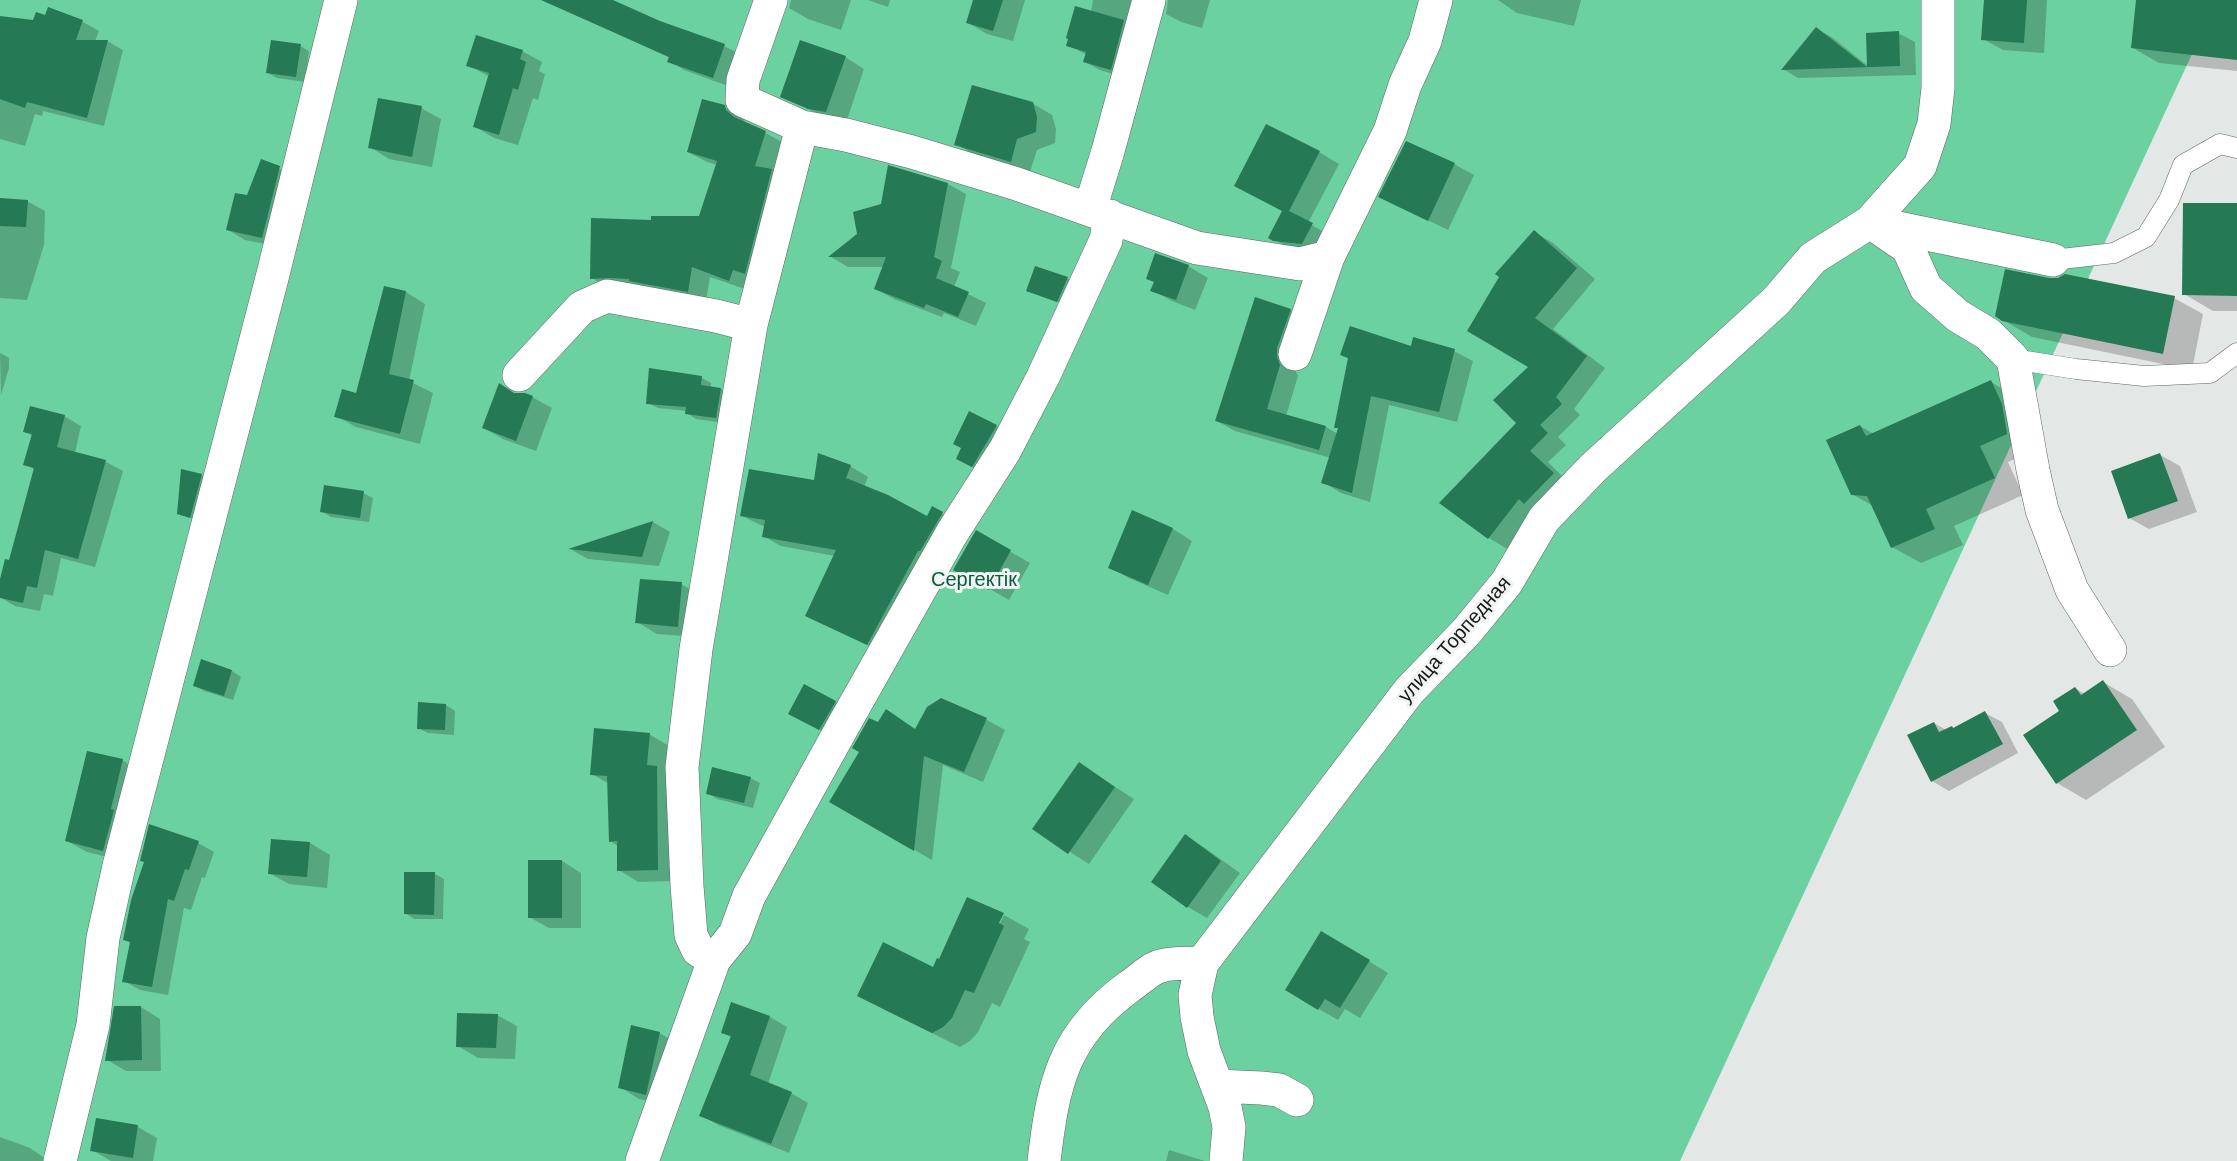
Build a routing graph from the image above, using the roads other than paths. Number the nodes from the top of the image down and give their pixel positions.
1 (341, 0) edge
2 (771, 0) edge
3 (1149, 0) edge
4 (1436, 0) edge
5 (1938, 0) edge
6 (802, 127) junction
7 (2237, 148) edge
8 (1100, 213) junction
9 (1870, 222) junction
10 (1328, 257) junction
11 (2053, 260) joint
12 (751, 325) junction
13 (2237, 353) edge
14 (1295, 354) dead end
15 (2013, 359) junction
16 (519, 375) dead end
17 (2110, 650) dead end
18 (714, 960) junction
19 (1202, 963) junction
20 (1217, 1086) junction
21 (1290, 1090) dead end
22 (60, 1161) edge
23 (642, 1161) edge
24 (1044, 1161) edge
25 (1226, 1161) edge

1 - 22 street
2 - 6 street
3 - 8 street
4 - 10 street
5 - 9 street, улица Торпедная
6 - 8 street
6 - 12 street
7 - 11 lane
8 - 10 street
8 - 18 street
9 - 11 street
9 - 15 street
9 - 19 street, улица Торпедная
10 - 14 street
12 - 16 street
12 - 18 street
13 - 15 lane
15 - 17 street
18 - 23 street
19 - 20 street
19 - 24 street
20 - 21 street
20 - 25 street

